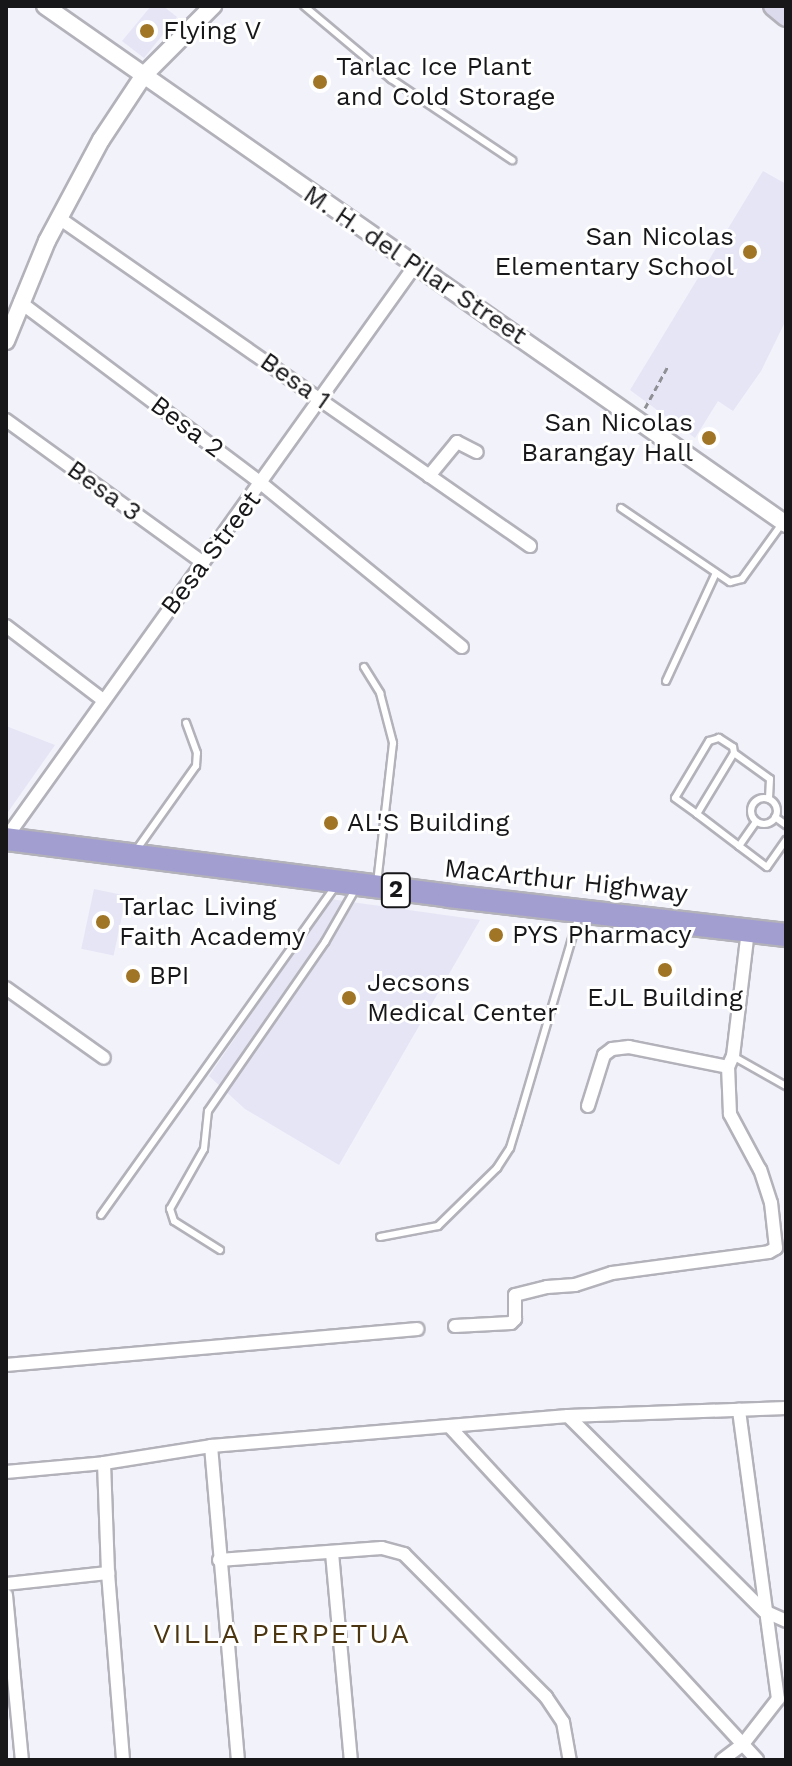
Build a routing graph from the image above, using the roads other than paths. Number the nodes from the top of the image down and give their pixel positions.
1 (45, 6) edge
2 (213, 6) edge
3 (304, 6) edge
4 (773, 6) edge
5 (786, 17) edge
6 (144, 75) junction
7 (512, 160) dead end
8 (59, 218) junction
9 (414, 267) junction
10 (20, 302) junction
11 (6, 341) edge
12 (321, 399) junction
13 (6, 420) edge
14 (477, 452) dead end
15 (429, 476) junction
16 (262, 484) junction
17 (621, 508) dead end
18 (785, 523) edge
19 (530, 546) dead end
20 (202, 562) junction
21 (716, 573) junction
22 (6, 626) edge
23 (462, 647) dead end
24 (364, 667) dead end
25 (666, 681) dead end
26 (103, 700) junction
27 (186, 723) dead end
28 (734, 753) junction
29 (769, 799) junction
30 (697, 814) junction
31 (775, 817) junction
32 (756, 822) junction
33 (786, 825) edge
34 (6, 838) edge
35 (786, 840) edge
36 (739, 846) junction
37 (133, 855) junction
38 (358, 885) junction
39 (580, 911) junction
40 (748, 930) junction
41 (786, 935) edge
42 (6, 988) edge
43 (104, 1058) dead end
44 (730, 1062) junction
45 (786, 1086) edge
46 (588, 1106) dead end
47 (101, 1215) dead end
48 (380, 1237) dead end
49 (220, 1250) dead end
50 (455, 1326) dead end
51 (417, 1329) dead end
52 (6, 1365) edge
53 (786, 1408) edge
54 (739, 1410) junction
55 (568, 1416) junction
56 (450, 1427) junction
57 (211, 1446) junction
58 (104, 1463) junction
59 (6, 1472) edge
60 (332, 1553) junction
61 (219, 1560) junction
62 (108, 1573) junction
63 (6, 1584) edge
64 (6, 1595) edge
65 (764, 1611) junction
66 (786, 1621) edge
67 (12, 1734) edge
68 (743, 1744) junction
69 (22, 1760) edge
70 (123, 1760) edge
71 (238, 1760) edge
72 (351, 1760) edge
73 (570, 1760) edge
74 (722, 1760) edge
75 (757, 1760) edge

1 - 6 street, M. H. del Pilar Street
2 - 6 street
3 - 7 lane
4 - 5 main road
6 - 8 street
6 - 9 street, M. H. del Pilar Street
8 - 10 street
8 - 12 street, Besa 1
9 - 12 street, Besa Street
9 - 18 street, M. H. del Pilar Street
10 - 11 street
10 - 16 street, Besa 2
12 - 15 street, Besa 1
12 - 16 street, Besa Street
13 - 20 street, Besa 3
14 - 15 street
15 - 19 street, Besa 1
16 - 20 street, Besa Street
16 - 23 street, Besa 2
17 - 21 lane
18 - 21 lane
20 - 26 street, Besa Street
21 - 25 lane
22 - 26 street
24 - 38 lane
26 - 34 street, Besa Street
27 - 37 lane
28 - 29 lane
28 - 30 lane
28 - 30 lane
29 - 31 lane
29 - 32 lane
30 - 36 lane
31 - 32 lane
31 - 33 lane
32 - 36 lane
34 - 37 highway, MacArthur Highway / 2
35 - 36 lane
37 - 38 highway, MacArthur Highway / 2
38 - 39 highway, MacArthur Highway / 2
38 - 47 lane
38 - 49 lane
39 - 40 highway, MacArthur Highway / 2
39 - 48 lane
40 - 41 highway, MacArthur Highway / 2
40 - 44 street
42 - 43 street
44 - 45 lane
44 - 46 street
44 - 50 street
51 - 52 street
53 - 54 street
54 - 55 street
54 - 65 street
55 - 56 street
55 - 65 street
56 - 57 street
56 - 68 street
57 - 58 street
57 - 61 street
58 - 59 street
58 - 62 street
60 - 61 street
60 - 72 street
60 - 73 street
61 - 71 street
62 - 63 street
62 - 70 street
64 - 67 street
65 - 66 street
65 - 68 street
67 - 69 street
68 - 74 street
68 - 75 street

